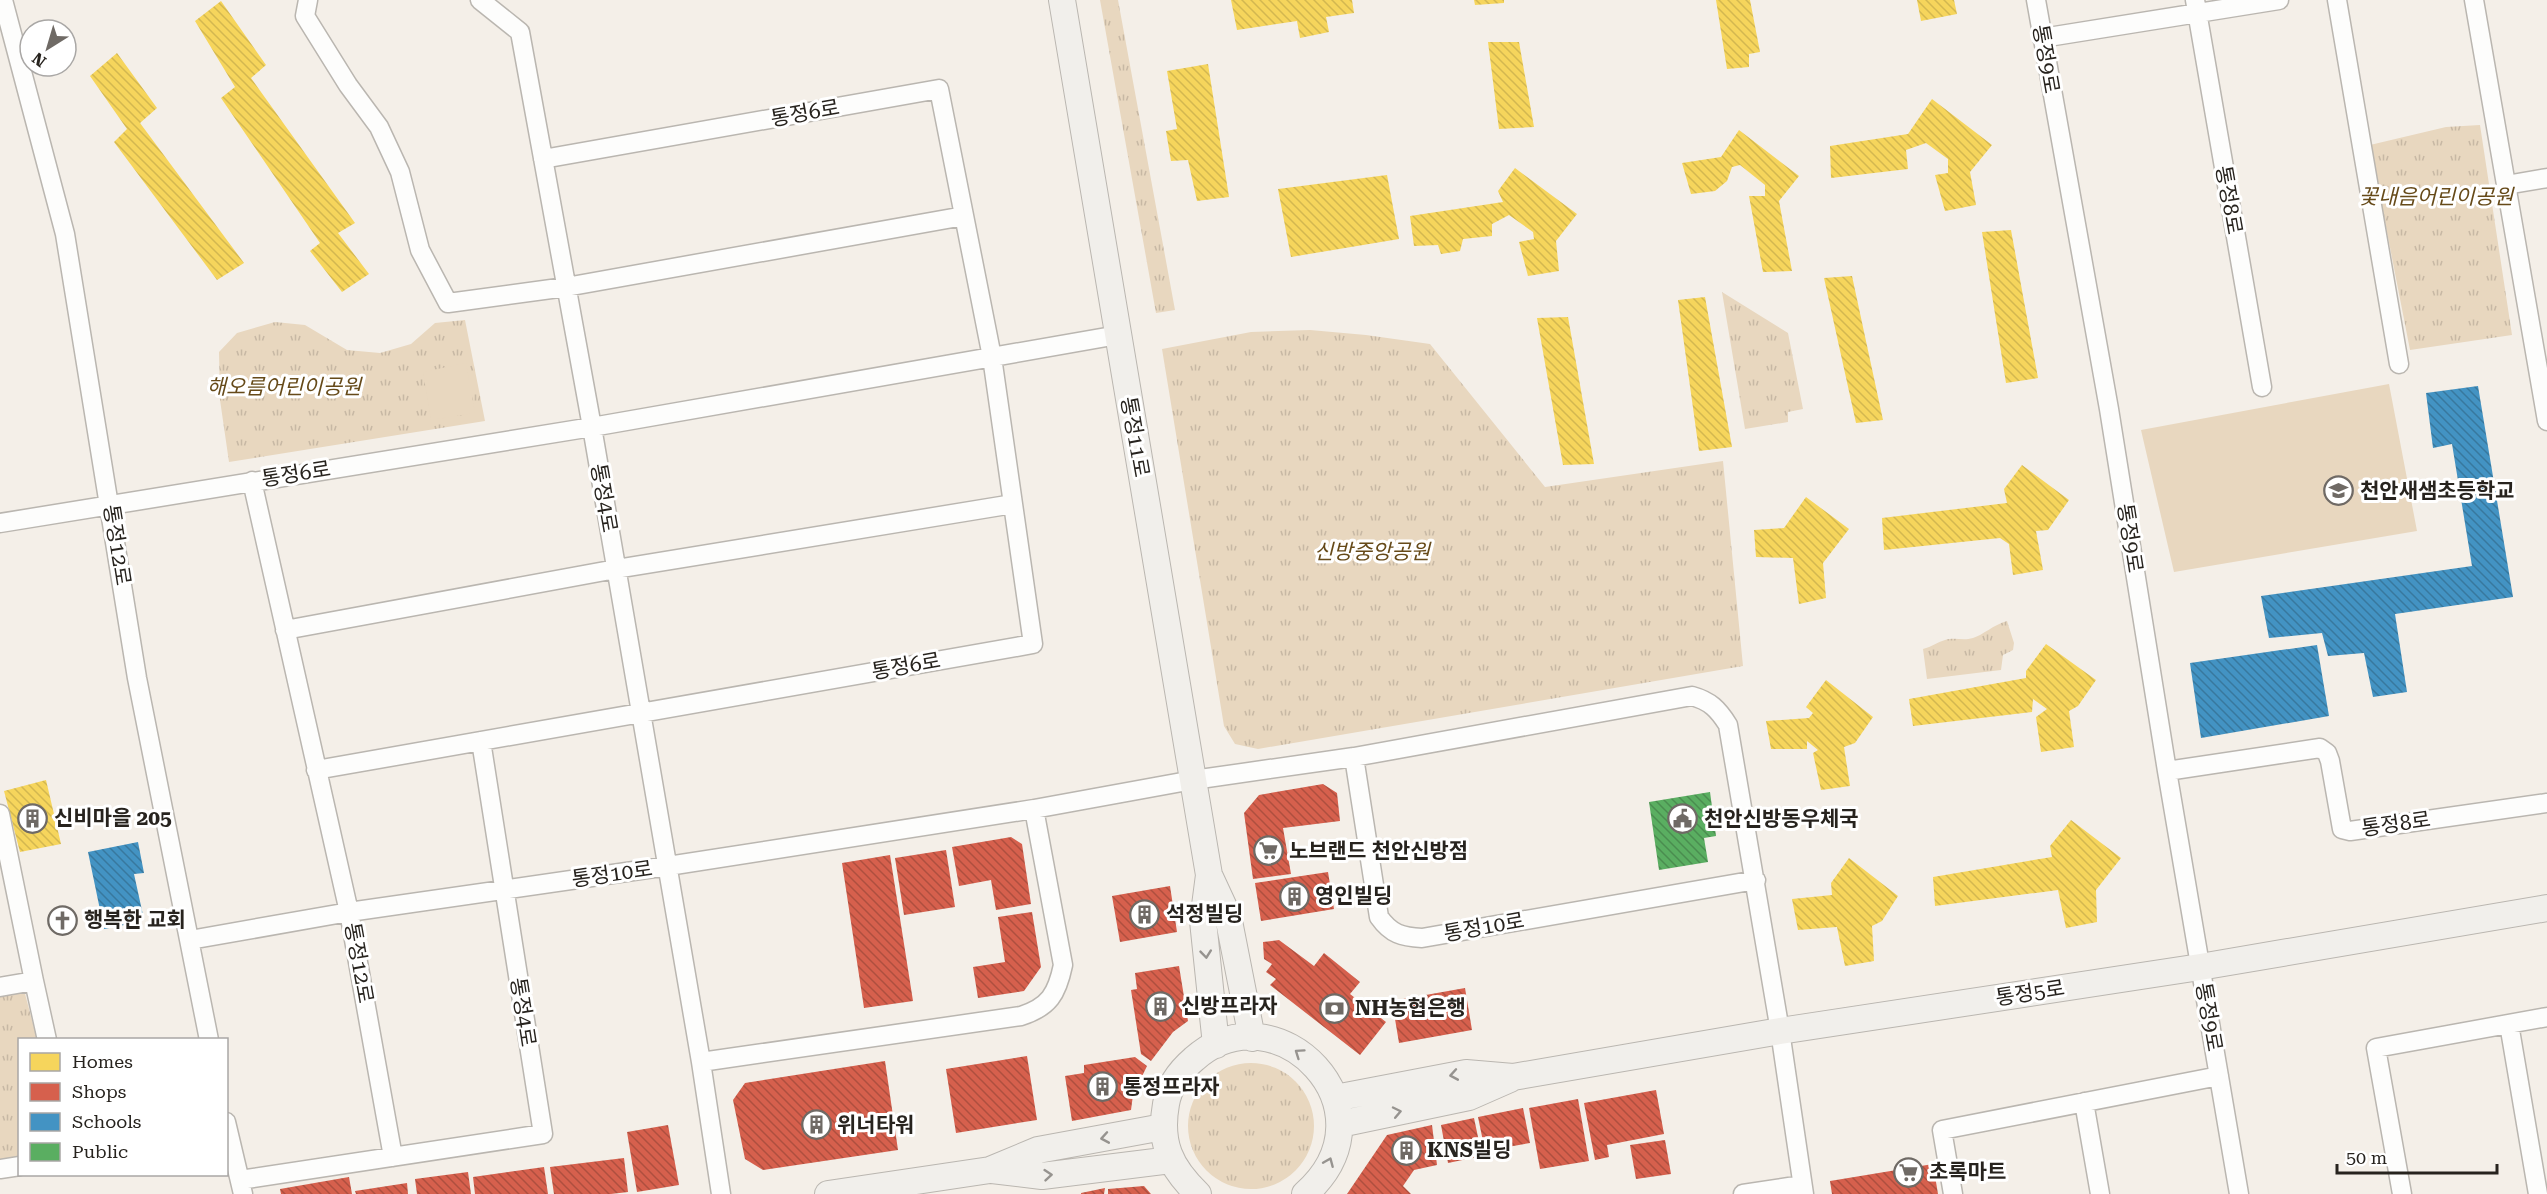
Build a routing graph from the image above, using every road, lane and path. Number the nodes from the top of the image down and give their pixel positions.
1 (3, 0) edge
2 (308, 0) edge
3 (480, 0) edge
4 (1062, 0) edge
5 (2036, 0) edge
6 (2279, 0) edge
7 (2337, 0) edge
8 (2474, 0) edge
9 (2196, 7) edge
10 (0, 21) edge
11 (2042, 38) junction
12 (16, 53) junction
13 (543, 159) junction
14 (2547, 178) edge
15 (2506, 185) junction
16 (964, 216) junction
17 (566, 287) junction
18 (1118, 335) junction
19 (2540, 341) edge
20 (992, 357) junction
21 (2399, 364) dead end
22 (2262, 387) dead end
23 (2547, 421) edge
24 (592, 427) junction
25 (252, 481) junction
26 (110, 503) junction
27 (1013, 504) junction
28 (0, 523) edge
29 (616, 569) junction
30 (285, 630) junction
31 (640, 712) junction
32 (481, 741) junction
33 (1354, 757) junction
34 (316, 770) junction
35 (2167, 771) junction
36 (1193, 780) junction
37 (2547, 803) edge
38 (1034, 809) junction
39 (0, 814) edge
40 (668, 866) junction
41 (1209, 875) junction
42 (1756, 880) junction
43 (504, 889) junction
44 (2547, 908) edge
45 (350, 912) junction
46 (190, 939) junction
47 (2200, 966) junction
48 (34, 981) junction
49 (0, 987) edge
50 (2547, 1017) edge
51 (2509, 1024) junction
52 (1780, 1031) junction
53 (47, 1038) edge
54 (209, 1038) edge
55 (1252, 1038) junction
56 (1216, 1045) junction
57 (702, 1062) junction
58 (2219, 1076) junction
59 (1513, 1077) junction
60 (1335, 1098) junction
61 (2084, 1102) junction
62 (1340, 1124) junction
63 (1163, 1127) junction
64 (228, 1130) edge
65 (393, 1157) junction
66 (1171, 1160) junction
67 (18, 1166) edge
68 (0, 1169) edge
69 (990, 1170) junction
70 (242, 1187) edge
71 (1803, 1189) edge
72 (722, 1194) edge
73 (828, 1194) edge
74 (1198, 1194) edge
75 (1305, 1194) edge
76 (1743, 1194) edge
77 (1953, 1194) edge
78 (2100, 1194) edge
79 (2239, 1194) edge
80 (2402, 1194) edge
81 (2538, 1194) edge

1 - 12 street
2 - 17 street
3 - 13 street
4 - 18 street, 통정11로
5 - 11 street, 통정9로
6 - 9 street
7 - 21 street
8 - 15 street
9 - 11 street
9 - 22 street, 통정8로
10 - 12 street
11 - 35 street, 통정9로
12 - 26 street, 통정12로
13 - 16 street, 통정6로
13 - 17 street
14 - 15 street
15 - 19 street
16 - 17 street
16 - 20 street, 통정6로
17 - 24 street
18 - 20 street, 통정6로
18 - 36 street, 통정11로
19 - 23 street
20 - 24 street, 통정6로
20 - 27 street, 통정6로
24 - 25 street, 통정6로
24 - 29 street, 통정4로
25 - 26 street, 통정6로
25 - 30 street, 통정12로
26 - 28 street, 통정6로
26 - 46 street, 통정12로
27 - 29 street
27 - 31 street, 통정6로
29 - 30 street
29 - 31 street, 통정4로
30 - 34 street, 통정12로
31 - 32 street
31 - 40 street, 통정4로
32 - 34 street
32 - 43 street, 통정4로
33 - 36 street, 통정10로
33 - 42 street, 통정10로
33 - 42 street, 통정10로
34 - 45 street, 통정12로
35 - 37 street, 통정8로
35 - 47 street, 통정9로
36 - 38 street, 통정10로
36 - 41 street, 통정11로
38 - 40 street, 통정10로
38 - 57 street
39 - 48 street
40 - 43 street, 통정10로
40 - 57 street, 통정4로
41 - 55 street
41 -> 56 street
42 - 52 street, 통정10로
43 - 45 street, 통정10로
43 - 65 street, 통정4로
44 - 47 street, 통정5로
45 - 46 street, 통정10로
45 - 65 street, 통정12로
46 - 54 street, 통정12로
47 - 52 street, 통정5로
47 - 58 street, 통정9로
48 - 49 street
48 - 53 street
50 - 51 street
51 - 80 street
51 - 81 street
52 - 59 street, 통정5로
52 - 71 street, 통정10로
55 - 56 street
60 -> 55 street
56 - 63 street
57 - 72 street, 통정4로
58 - 61 street, 통정9로
58 - 79 street, 통정9로
59 -> 60 street
62 -> 59 street
60 - 62 street
61 - 77 street, 통정9로
61 - 78 street
75 -> 62 street
63 - 66 street
63 -> 69 street
64 - 70 street
65 - 70 street
69 -> 66 street
66 - 74 street
67 - 68 street
69 - 73 street
71 - 76 street, 통정10로

